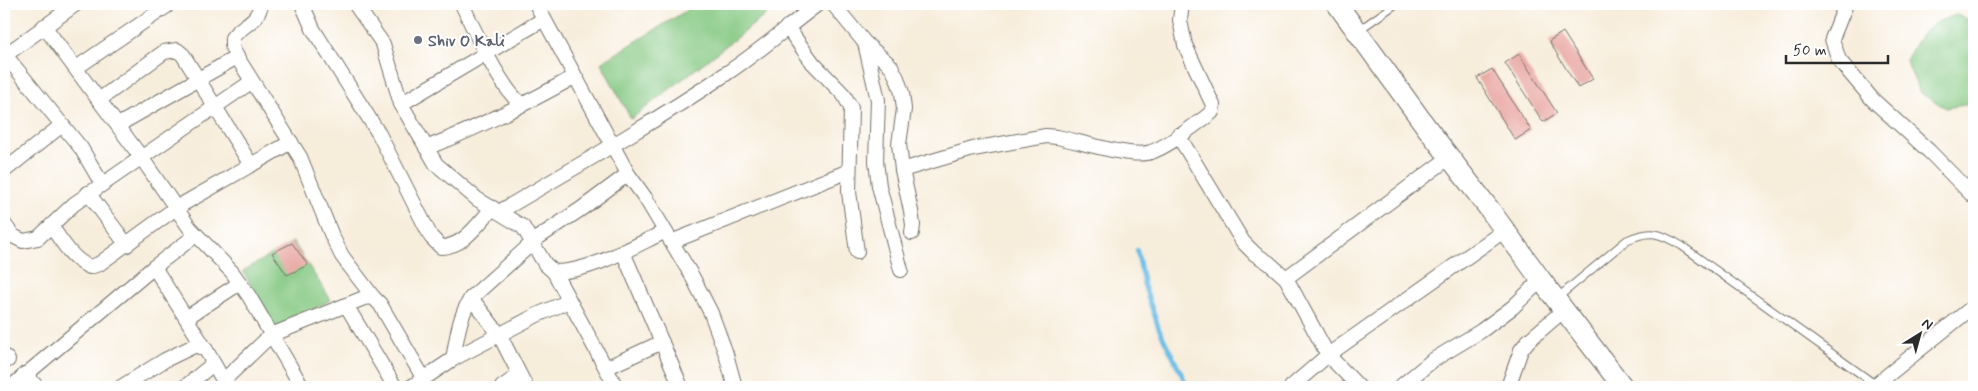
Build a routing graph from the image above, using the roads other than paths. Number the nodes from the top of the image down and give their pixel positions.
1 (76, 4) edge
2 (261, 4) edge
3 (302, 4) edge
4 (356, 4) edge
5 (462, 4) edge
6 (536, 4) edge
7 (818, 4) edge
8 (833, 4) edge
9 (1182, 4) edge
10 (1337, 4) edge
11 (1396, 4) edge
12 (1846, 4) edge
13 (166, 6) dead end
14 (544, 19) junction
15 (44, 26) junction
16 (787, 27) junction
17 (1356, 32) junction
18 (865, 43) junction
19 (487, 53) junction
20 (5, 55) edge
21 (237, 57) junction
22 (76, 68) junction
23 (574, 77) junction
24 (197, 80) junction
25 (252, 82) junction
26 (99, 100) junction
27 (401, 104) junction
28 (521, 104) junction
29 (215, 107) junction
30 (62, 125) junction
31 (118, 125) junction
32 (1178, 136) junction
33 (291, 142) junction
34 (613, 146) junction
35 (426, 148) junction
36 (141, 157) junction
37 (1450, 157) junction
38 (251, 165) junction
39 (902, 170) junction
40 (4, 171) edge
41 (849, 171) junction
42 (628, 174) junction
43 (102, 184) junction
44 (88, 193) junction
45 (1974, 197) edge
46 (176, 208) junction
47 (496, 210) junction
48 (51, 226) junction
49 (4, 227) edge
50 (1505, 230) junction
51 (912, 232) dead end
52 (196, 235) junction
53 (668, 237) junction
54 (533, 242) junction
55 (127, 245) junction
56 (623, 252) junction
57 (857, 252) dead end
58 (154, 267) junction
59 (901, 270) dead end
60 (554, 272) junction
61 (1286, 278) junction
62 (1541, 280) junction
63 (240, 283) junction
64 (373, 297) junction
65 (471, 298) junction
66 (569, 301) junction
67 (1560, 304) junction
68 (346, 305) junction
69 (1974, 306) edge
70 (186, 318) junction
71 (499, 334) junction
72 (271, 335) junction
73 (662, 342) junction
74 (206, 350) junction
75 (1328, 355) junction
76 (453, 359) junction
77 (213, 364) junction
78 (606, 368) junction
79 (25, 374) junction
80 (424, 379) junction
81 (523, 381) edge
82 (225, 384) edge
83 (1874, 386) edge
84 (11, 387) edge
85 (37, 387) edge
86 (121, 387) edge
87 (185, 387) edge
88 (302, 387) edge
89 (396, 387) edge
90 (411, 387) edge
91 (502, 387) edge
92 (616, 387) edge
93 (681, 387) edge
94 (735, 387) edge
95 (1291, 387) edge
96 (1359, 387) edge
97 (1400, 387) edge
98 (1508, 387) edge
99 (1623, 387) edge

1 - 15 street
2 - 21 street
3 - 47 street
4 - 27 street
5 - 19 street
6 - 14 street
7 - 16 street
8 - 18 street
9 - 32 street
10 - 17 main road
11 - 17 lane
12 - 45 street
13 - 22 street
14 - 19 street
14 - 23 street
15 - 20 street
15 - 22 street
16 - 34 street
16 - 41 street
17 - 37 main road
18 - 39 street
18 - 59 street
19 - 27 street
19 - 28 street
20 - 30 street
21 - 24 street
21 - 25 street
22 - 26 street
23 - 28 street
23 - 34 street
24 - 26 street
24 - 29 street
24 - 31 street
25 - 29 street
25 - 33 street
26 - 31 street
27 - 35 street
28 - 35 street
29 - 36 street
29 - 38 street
30 - 40 street
30 - 43 street
31 - 36 street
32 - 39 street
32 - 61 street
33 - 38 street
33 - 64 street
34 - 42 street
34 - 47 street
35 - 47 street
36 - 43 street
36 - 46 street
37 - 50 main road
37 - 61 street
38 - 46 street
39 - 51 street
41 - 53 street
41 - 57 street
42 - 53 street
42 - 54 street
43 - 44 street
44 - 48 street
44 - 55 street
46 - 52 street
46 - 55 street
47 - 54 street
48 - 49 street
48 - 55 street
50 - 62 main road
50 - 75 street
52 - 58 street
52 - 63 street
53 - 56 street
53 - 94 street
54 - 60 street
54 - 65 street
56 - 60 street
56 - 73 street
58 - 70 street
58 - 79 street
60 - 66 street
61 - 75 street
62 - 67 main road
62 - 97 street
63 - 70 street
63 - 72 street
64 - 68 street
64 - 80 street
65 - 71 street
65 - 76 street
66 - 71 street
66 - 78 street
67 - 83 lane
67 - 98 street
67 - 99 main road
68 - 72 street
68 - 89 street
69 - 83 street
70 - 74 street
71 - 76 street
71 - 81 street
72 - 82 street
72 - 88 street
73 - 78 street
73 - 93 street
74 - 77 street
74 - 86 street
75 - 95 street
75 - 96 street
76 - 80 street
77 - 82 street
77 - 87 street
78 - 92 street
79 - 84 street
79 - 85 street
80 - 90 street
81 - 91 street

